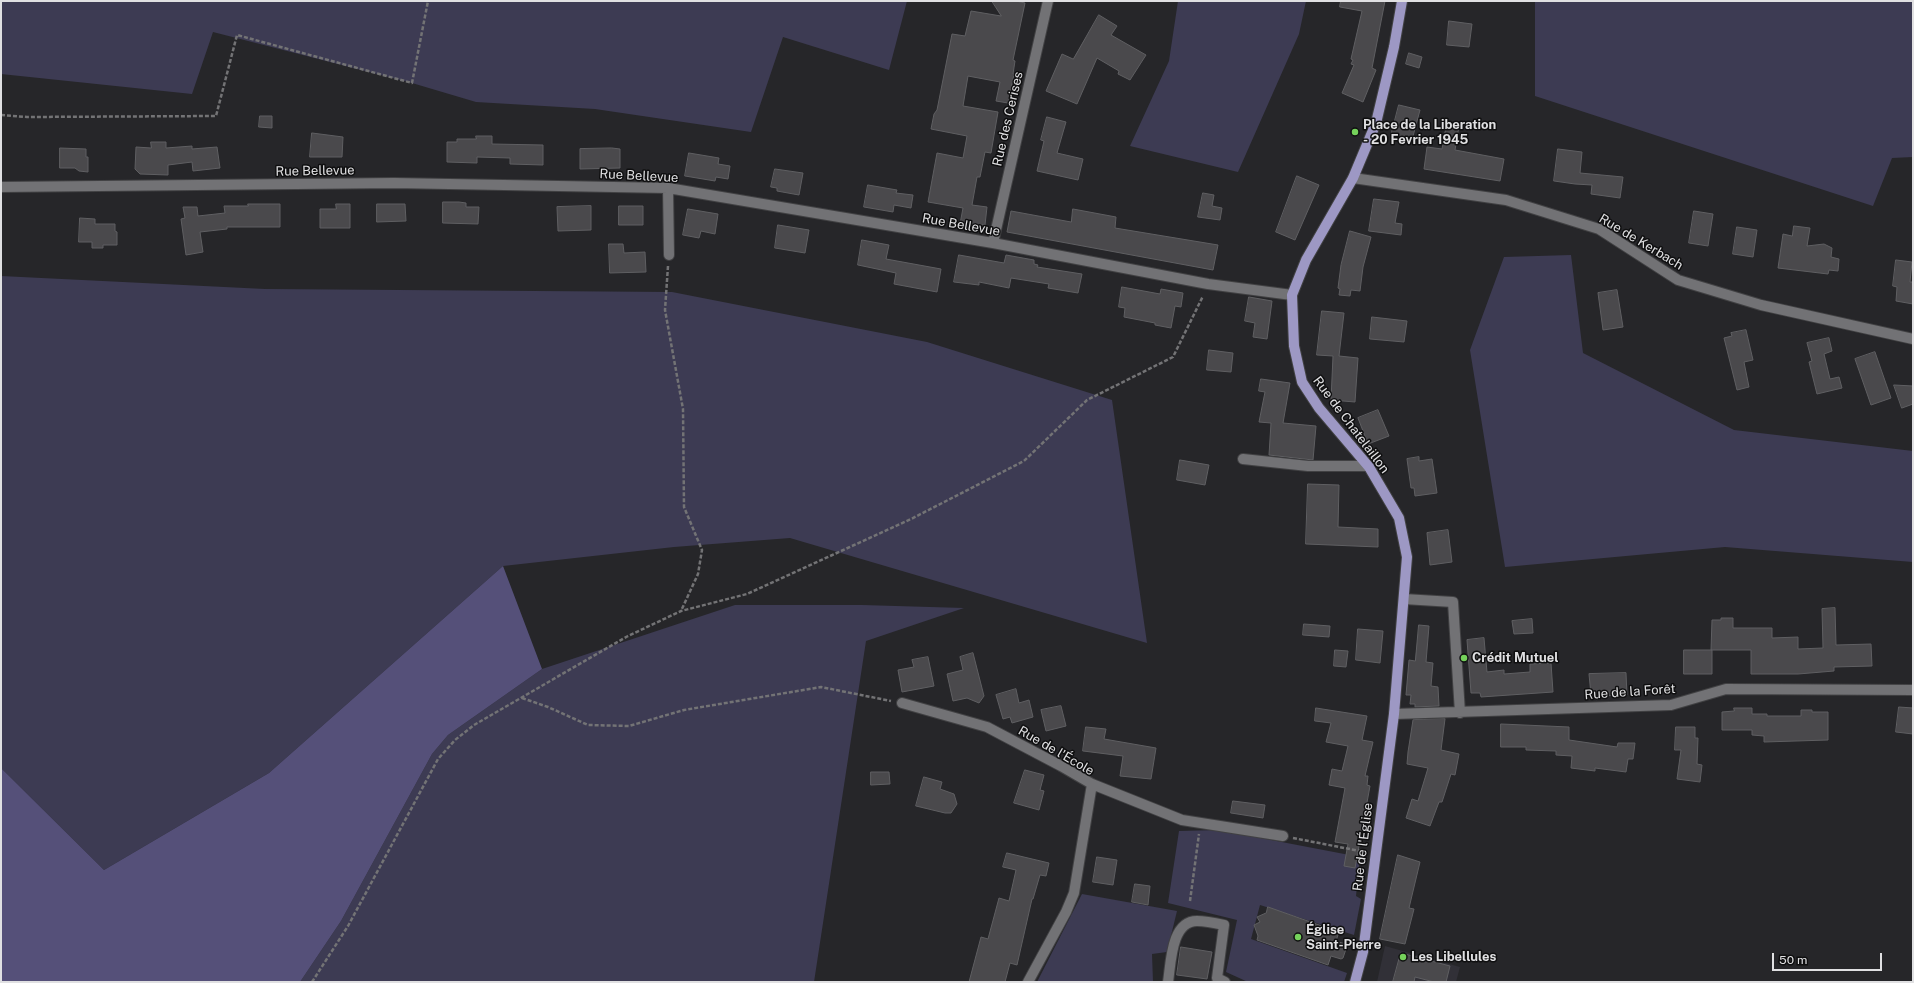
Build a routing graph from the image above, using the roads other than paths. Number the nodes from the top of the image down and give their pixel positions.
1 (1048, 1) edge
2 (1402, 1) edge
3 (1353, 178) junction
4 (1, 187) edge
5 (668, 188) junction
6 (993, 243) junction
7 (668, 255) road end
8 (1292, 295) junction
9 (1913, 339) edge
10 (1243, 459) dead end
11 (1367, 466) junction
12 (1404, 598) junction
13 (1913, 690) edge
14 (902, 703) road end
15 (1460, 713) junction
16 (1394, 714) junction
17 (1092, 784) junction
18 (1282, 836) road end
19 (1028, 982) edge
20 (1168, 982) edge
21 (1225, 982) edge
22 (1355, 982) edge

1 - 6 street, Rue des Cerises
2 - 3 main road, Rue de Chatelaillon
3 - 8 main road, Rue de Chatelaillon
3 - 9 street, Rue de Kerbach
4 - 5 street, Rue Bellevue
5 - 6 street, Rue Bellevue
5 - 7 street
6 - 8 street, Rue Bellevue
8 - 11 main road, Rue de Chatelaillon
10 - 11 street
11 - 12 main road, Rue de Chatelaillon
12 - 15 street
12 - 16 main road, Rue de Chatelaillon
13 - 15 street, Rue de la Forêt
14 - 17 street, Rue de l'École
15 - 16 street, Rue de la Forêt
16 - 22 main road, Rue de l'Église
17 - 18 street
17 - 19 street, Rue de l'École
20 - 21 street

